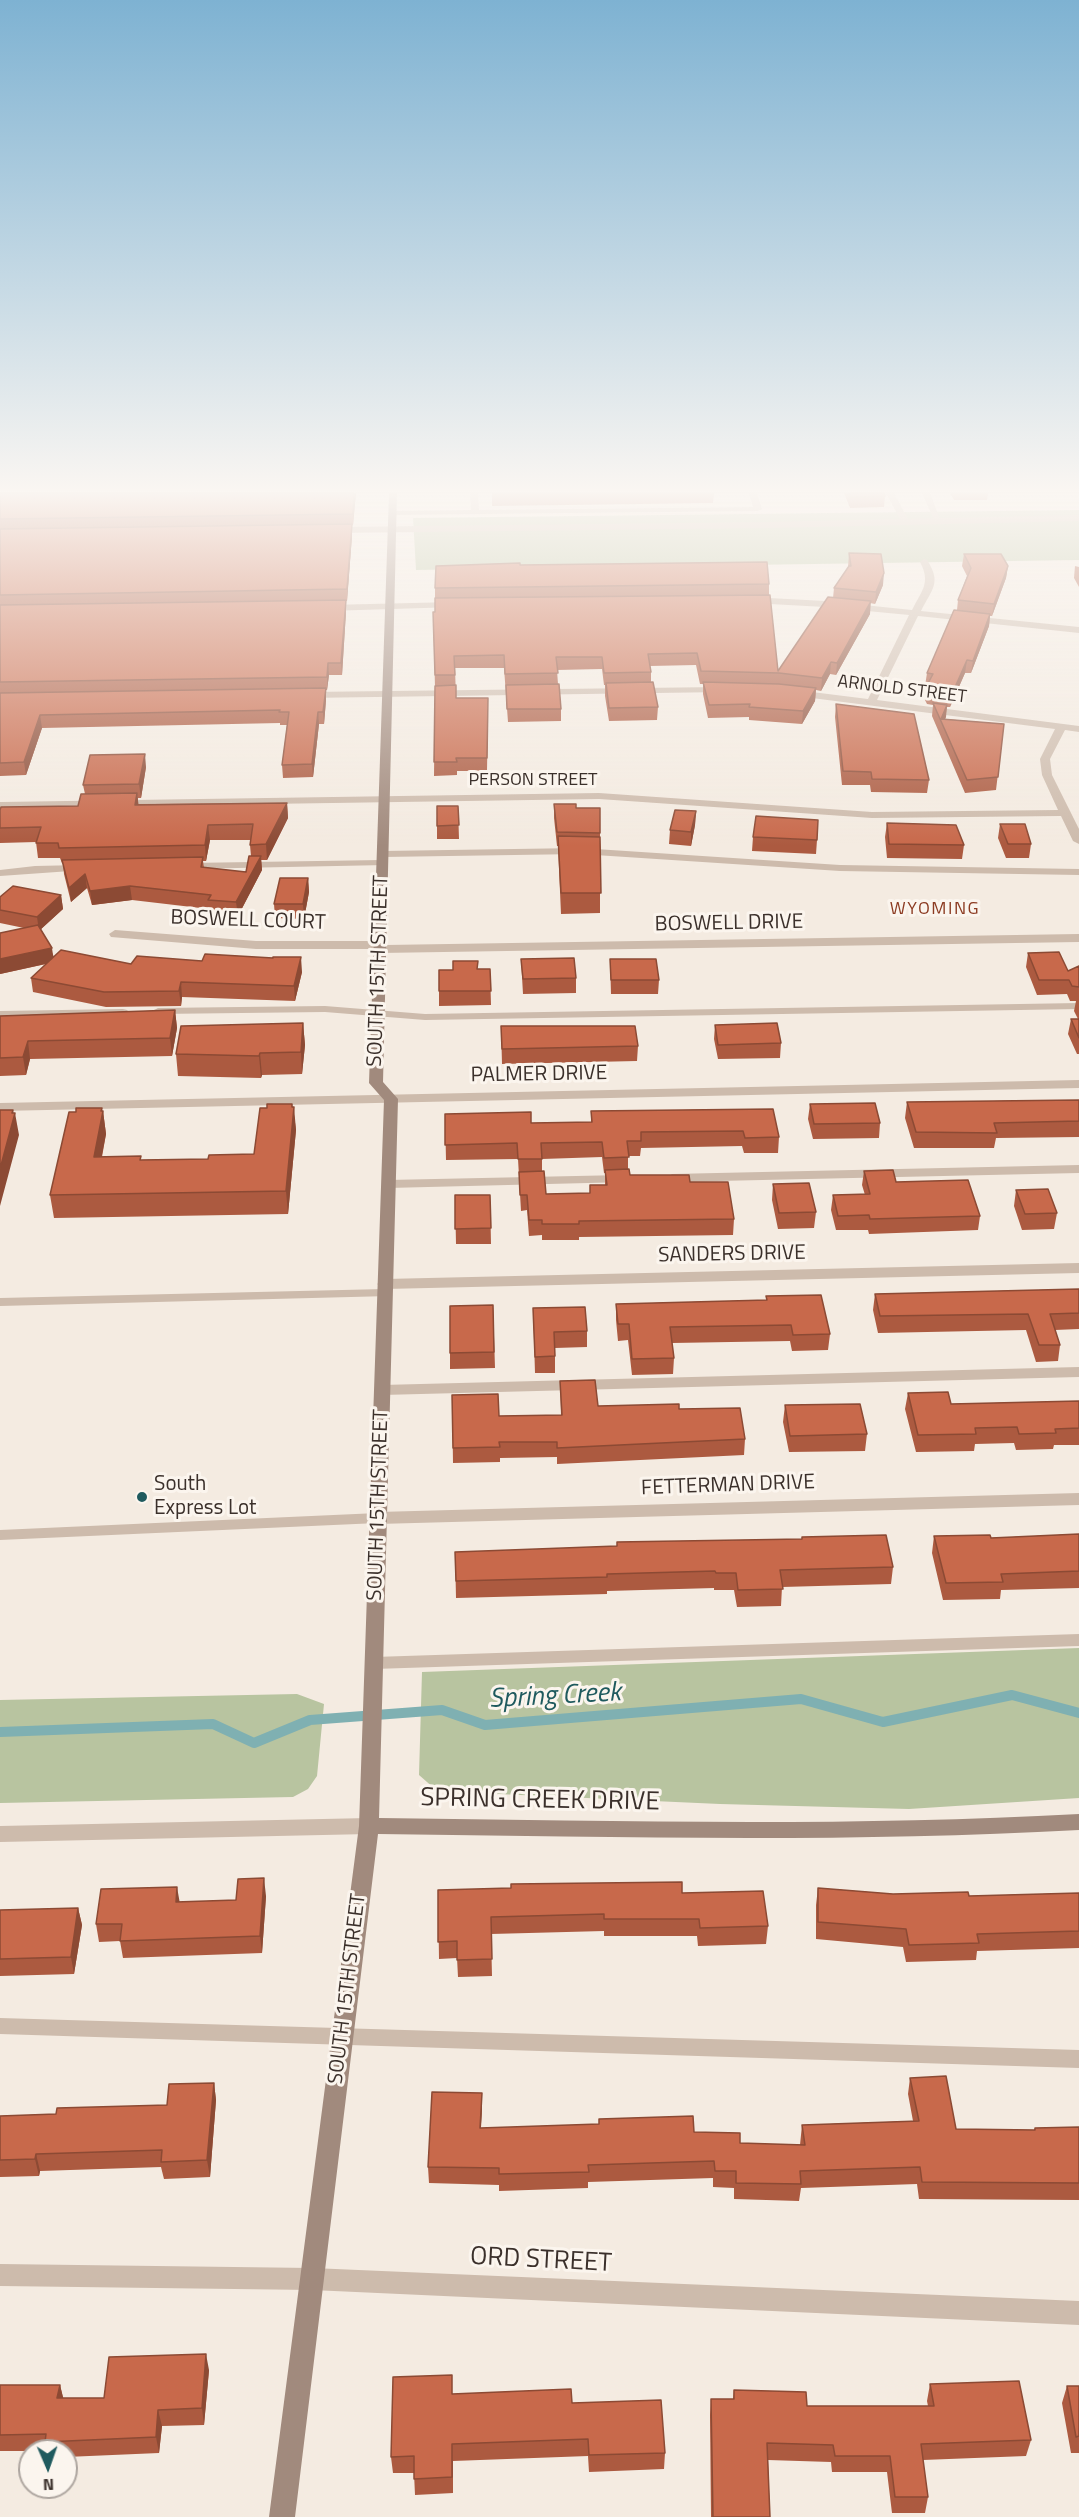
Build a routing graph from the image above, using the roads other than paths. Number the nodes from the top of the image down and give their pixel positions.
1 (389, 610) edge
2 (890, 610) edge
3 (916, 613) junction
4 (1079, 630) edge
5 (731, 690) edge
6 (789, 693) edge
7 (387, 694) junction
8 (298, 696) edge
9 (871, 703) junction
10 (1061, 727) junction
11 (1079, 729) edge
12 (384, 799) junction
13 (0, 805) edge
14 (1065, 813) junction
15 (1079, 841) edge
16 (382, 859) junction
17 (177, 867) edge
18 (94, 868) edge
19 (1079, 872) edge
20 (0, 873) edge
21 (115, 934) dead end
22 (1079, 938) edge
23 (380, 947) junction
24 (1079, 1006) edge
25 (378, 1013) junction
26 (0, 1014) edge
27 (1079, 1084) edge
28 (391, 1099) junction
29 (0, 1107) edge
30 (1079, 1169) edge
31 (661, 1178) edge
32 (637, 1179) edge
33 (388, 1184) junction
34 (1079, 1268) edge
35 (385, 1289) junction
36 (0, 1302) edge
37 (1079, 1372) edge
38 (382, 1390) junction
39 (1079, 1499) edge
40 (378, 1518) junction
41 (0, 1535) edge
42 (1079, 1641) edge
43 (374, 1663) junction
44 (1079, 1822) edge
45 (369, 1826) junction
46 (0, 1834) edge
47 (0, 2026) edge
48 (342, 2035) junction
49 (1079, 2059) edge
50 (0, 2275) edge
51 (312, 2279) junction
52 (1079, 2313) edge
53 (282, 2517) edge

1 - 7 main road, SOUTH 15TH STREET
2 - 3 street
3 - 4 street
3 - 9 street
5 - 7 street
6 - 9 street, ARNOLD STREET
7 - 8 street
7 - 12 main road, SOUTH 15TH STREET
9 - 10 street, ARNOLD STREET
10 - 11 street, ARNOLD STREET
10 - 14 street
12 - 13 street, PERSON STREET
12 - 14 street, PERSON STREET
12 - 16 main road, SOUTH 15TH STREET
14 - 15 street
16 - 17 lane
16 - 19 lane
16 - 23 main road, SOUTH 15TH STREET
18 - 20 lane
21 - 23 street, BOSWELL COURT
22 - 23 street, BOSWELL DRIVE
23 - 25 main road, SOUTH 15TH STREET
24 - 25 lane
25 - 26 lane
25 - 28 main road, SOUTH 15TH STREET
27 - 28 street, PALMER DRIVE
28 - 29 street, PALMER DRIVE
28 - 33 main road, SOUTH 15TH STREET
30 - 31 lane
32 - 33 lane
33 - 35 main road, SOUTH 15TH STREET
34 - 35 street, SANDERS DRIVE
35 - 36 lane
35 - 38 main road, SOUTH 15TH STREET
37 - 38 lane
38 - 40 main road, SOUTH 15TH STREET
39 - 40 street, FETTERMAN DRIVE
40 - 41 lane
40 - 43 main road, SOUTH 15TH STREET
42 - 43 lane
43 - 45 main road, SOUTH 15TH STREET
44 - 45 main road, SPRING CREEK DRIVE
45 - 46 street, SPRING CREEK DRIVE
45 - 48 main road, SOUTH 15TH STREET
47 - 48 lane
48 - 49 lane
48 - 51 main road, SOUTH 15TH STREET
50 - 51 street, ORD STREET
51 - 52 street, ORD STREET
51 - 53 main road, SOUTH 15TH STREET

